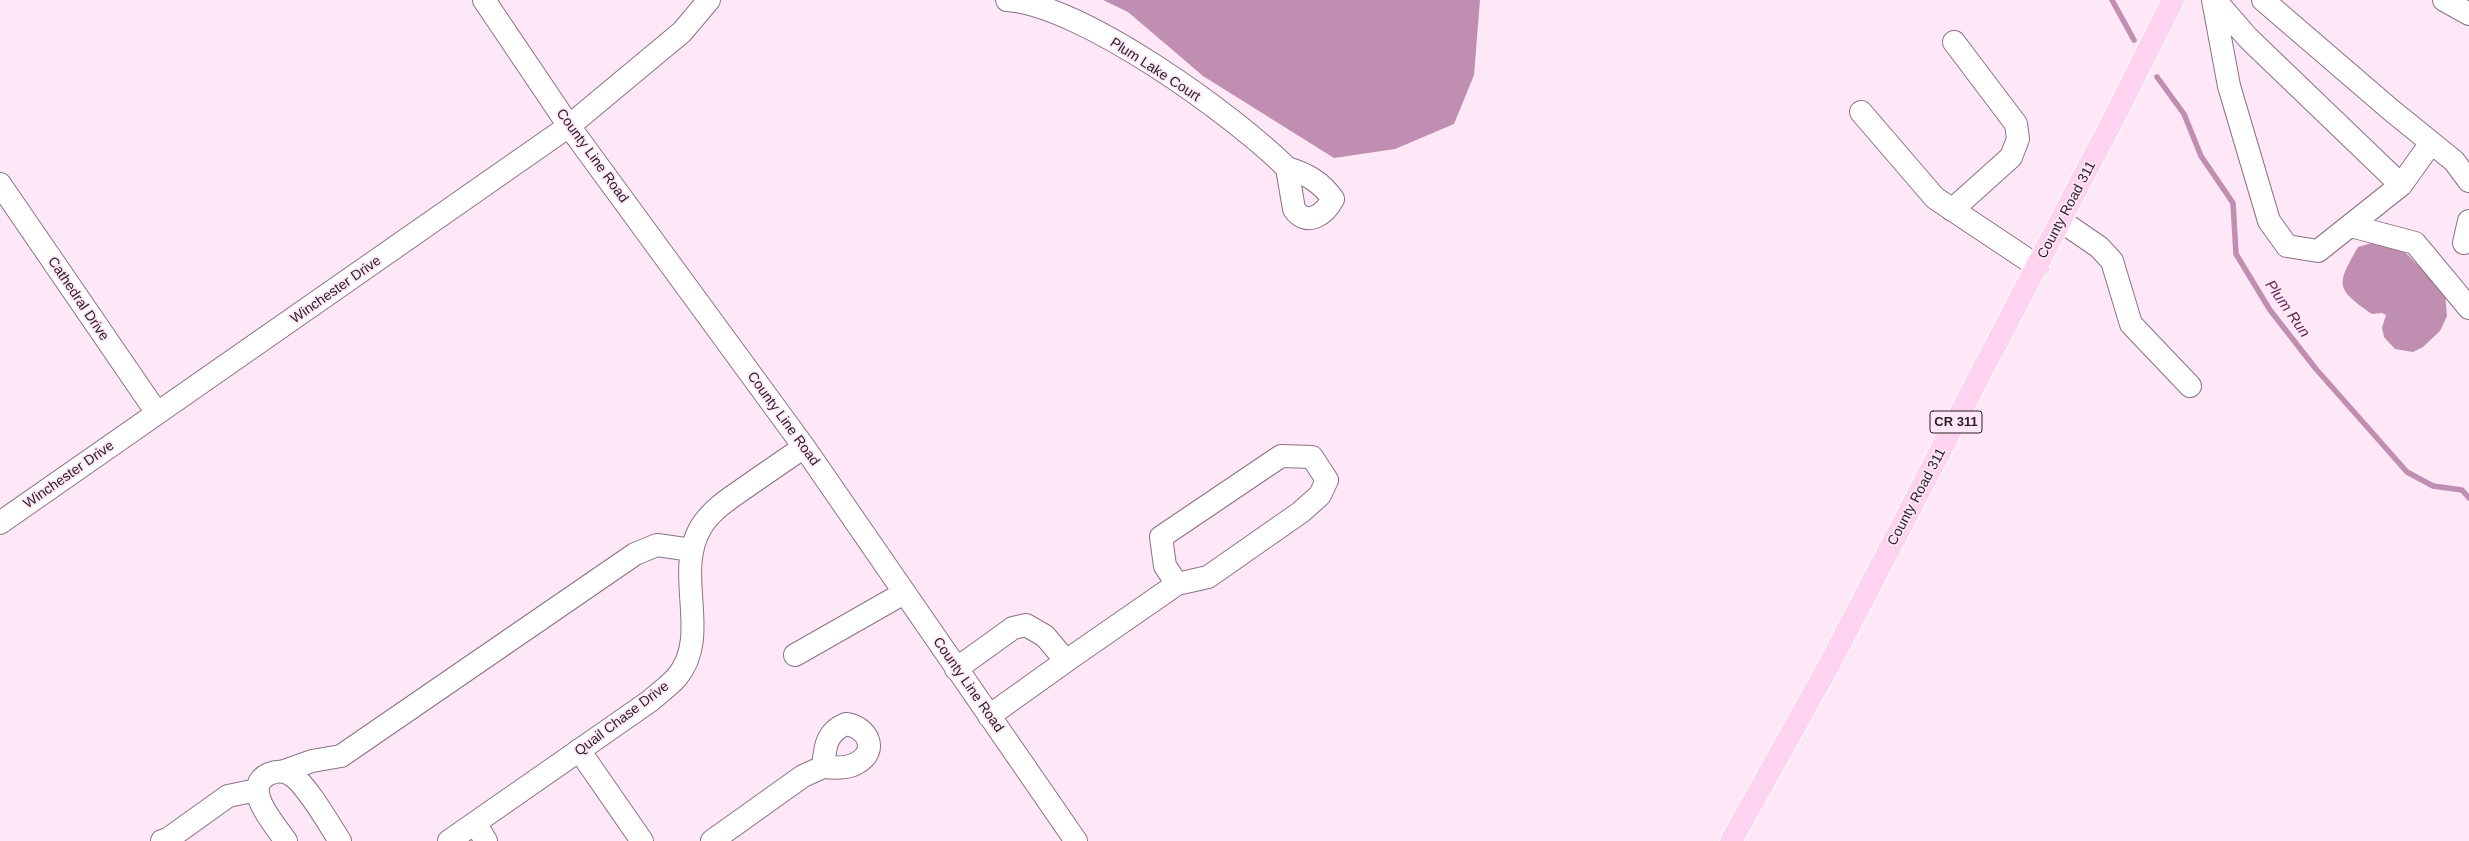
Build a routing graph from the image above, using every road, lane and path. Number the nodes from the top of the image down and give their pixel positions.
1 (484, 0) edge
2 (709, 0) edge
3 (1007, 0) edge
4 (2173, 0) edge
5 (2214, 0) edge
6 (2263, 0) edge
7 (2444, 0) edge
8 (2469, 14) edge
9 (1954, 42) dead end
10 (1860, 112) dead end
11 (570, 126) junction
12 (2431, 143) junction
13 (1287, 168) dead end
14 (2469, 181) edge
15 (0, 184) edge
16 (2401, 185) junction
17 (1952, 210) junction
18 (2061, 221) junction
19 (2469, 221) edge
20 (2351, 226) junction
21 (2464, 243) dead end
22 (2037, 266) junction
23 (2469, 308) edge
24 (2190, 386) dead end
25 (157, 413) junction
26 (804, 447) junction
27 (0, 523) edge
28 (692, 550) junction
29 (1177, 584) junction
30 (904, 593) junction
31 (795, 655) dead end
32 (1066, 661) junction
33 (956, 669) junction
34 (989, 716) junction
35 (579, 750) junction
36 (823, 767) dead end
37 (284, 771) junction
38 (257, 790) junction
39 (481, 832) edge
40 (162, 841) edge
41 (286, 841) edge
42 (340, 841) edge
43 (449, 841) edge
44 (642, 841) edge
45 (712, 841) edge
46 (1076, 841) edge
47 (1731, 841) edge

1 - 11 street, County Line Road
2 - 11 street, Winchester Drive
3 - 13 street, Plum Lake Court
4 - 18 main road, County Road 311 / CR 311
5 - 16 street
5 - 20 street
6 - 12 street
7 - 8 street
9 - 17 street
10 - 17 street
11 - 25 street, Winchester Drive
11 - 26 street, County Line Road
12 - 14 street
12 - 16 street
15 - 25 street, Cathedral Drive
16 - 20 street
17 - 22 street
18 - 22 main road, County Road 311 / CR 311
18 - 24 street
19 - 21 street
20 - 23 street
22 - 47 main road, County Road 311 / CR 311
25 - 27 street, Winchester Drive
26 - 28 street, Quail Chase Drive
26 - 30 street, County Line Road
28 - 35 street, Quail Chase Drive
28 - 37 street
29 - 29 street
29 - 32 street
30 - 31 street
30 - 33 street, County Line Road
32 - 33 street
32 - 34 street
33 - 34 street, County Line Road
34 - 46 street, County Line Road
35 - 39 street, Quail Chase Drive
35 - 44 street
36 - 45 street
37 - 38 street
37 - 42 street
38 - 40 street
38 - 41 street
39 - 43 street, Quail Chase Drive

